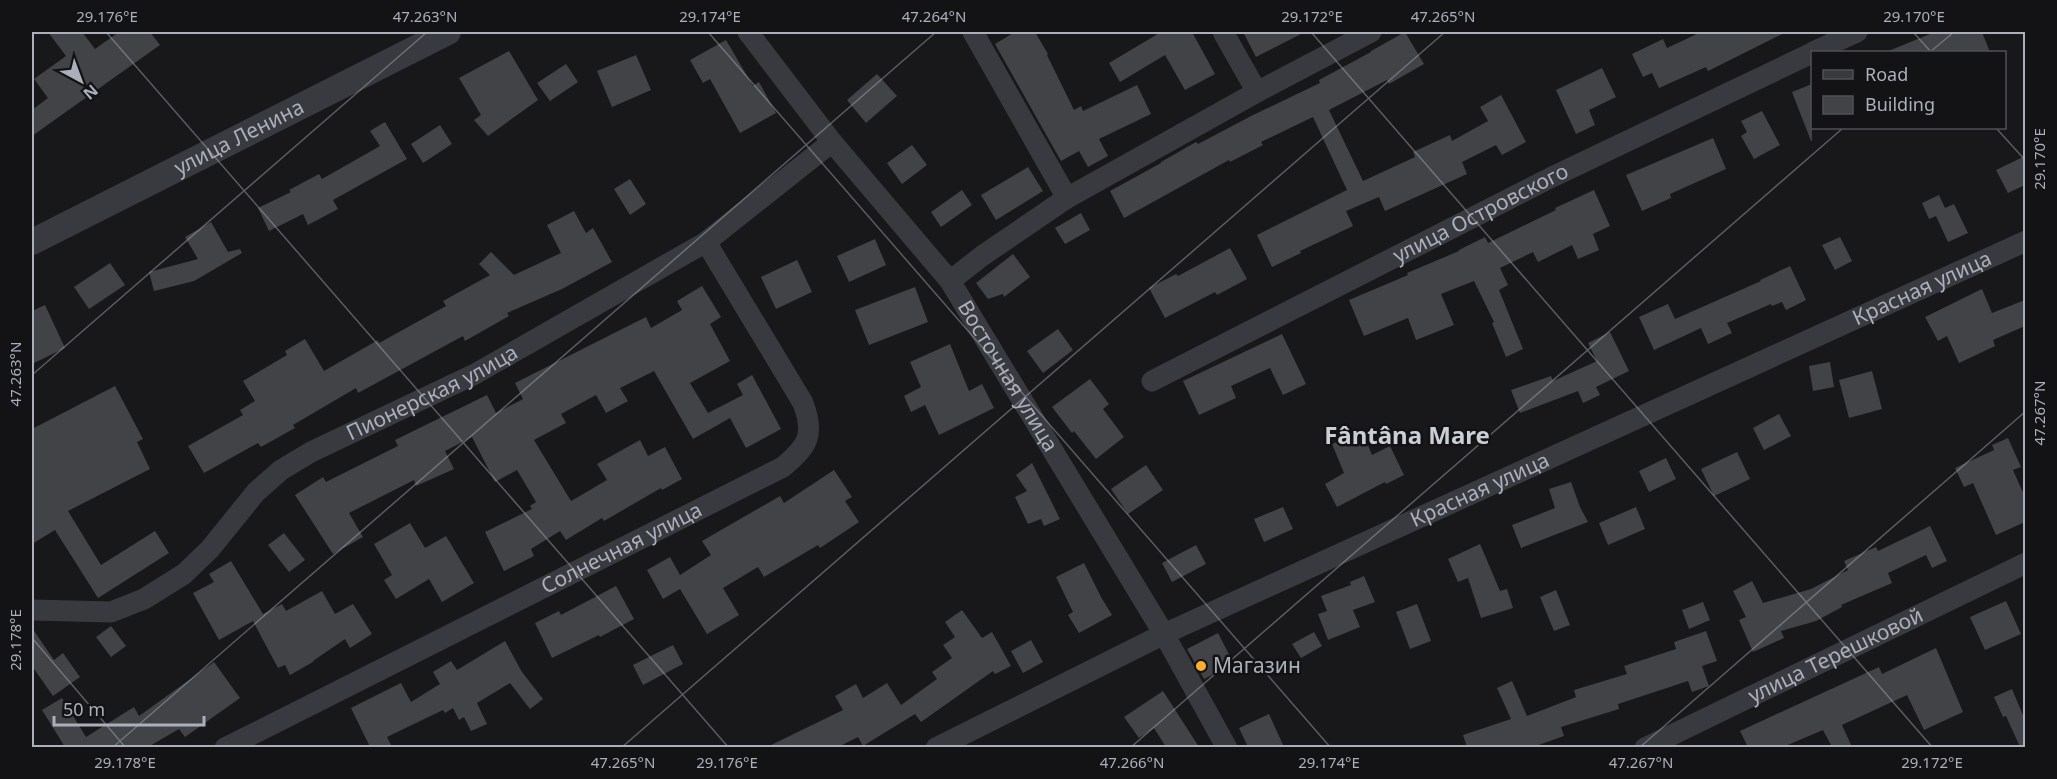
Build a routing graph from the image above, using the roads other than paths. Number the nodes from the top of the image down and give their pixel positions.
1 (448, 32) edge
2 (748, 32) edge
3 (973, 32) edge
4 (1223, 32) edge
5 (1371, 32) edge
6 (1857, 32) edge
7 (1817, 51) edge
8 (1811, 54) edge
9 (1257, 92) junction
10 (832, 142) junction
11 (1067, 198) junction
12 (2025, 241) edge
13 (32, 242) edge
14 (706, 242) junction
15 (950, 281) junction
16 (1152, 381) dead end
17 (2025, 563) edge
18 (32, 610) edge
19 (1164, 634) junction
20 (225, 747) edge
21 (936, 747) edge
22 (1227, 747) edge
23 (1645, 747) edge

1 - 13 street, улица Ленина
2 - 10 street, Восточная улица
3 - 11 street
4 - 9 street
5 - 9 street
6 - 7 street, улица Островского
8 - 16 street, улица Островского
9 - 11 street
10 - 14 street, Пионерская улица
10 - 15 street, Восточная улица
11 - 15 street
12 - 19 street, Красная улица
14 - 18 street, Пионерская улица
14 - 20 street, Солнечная улица
15 - 19 street, Восточная улица
17 - 23 street, улица Терешковой
19 - 21 street, Красная улица
19 - 22 street, Восточная улица

